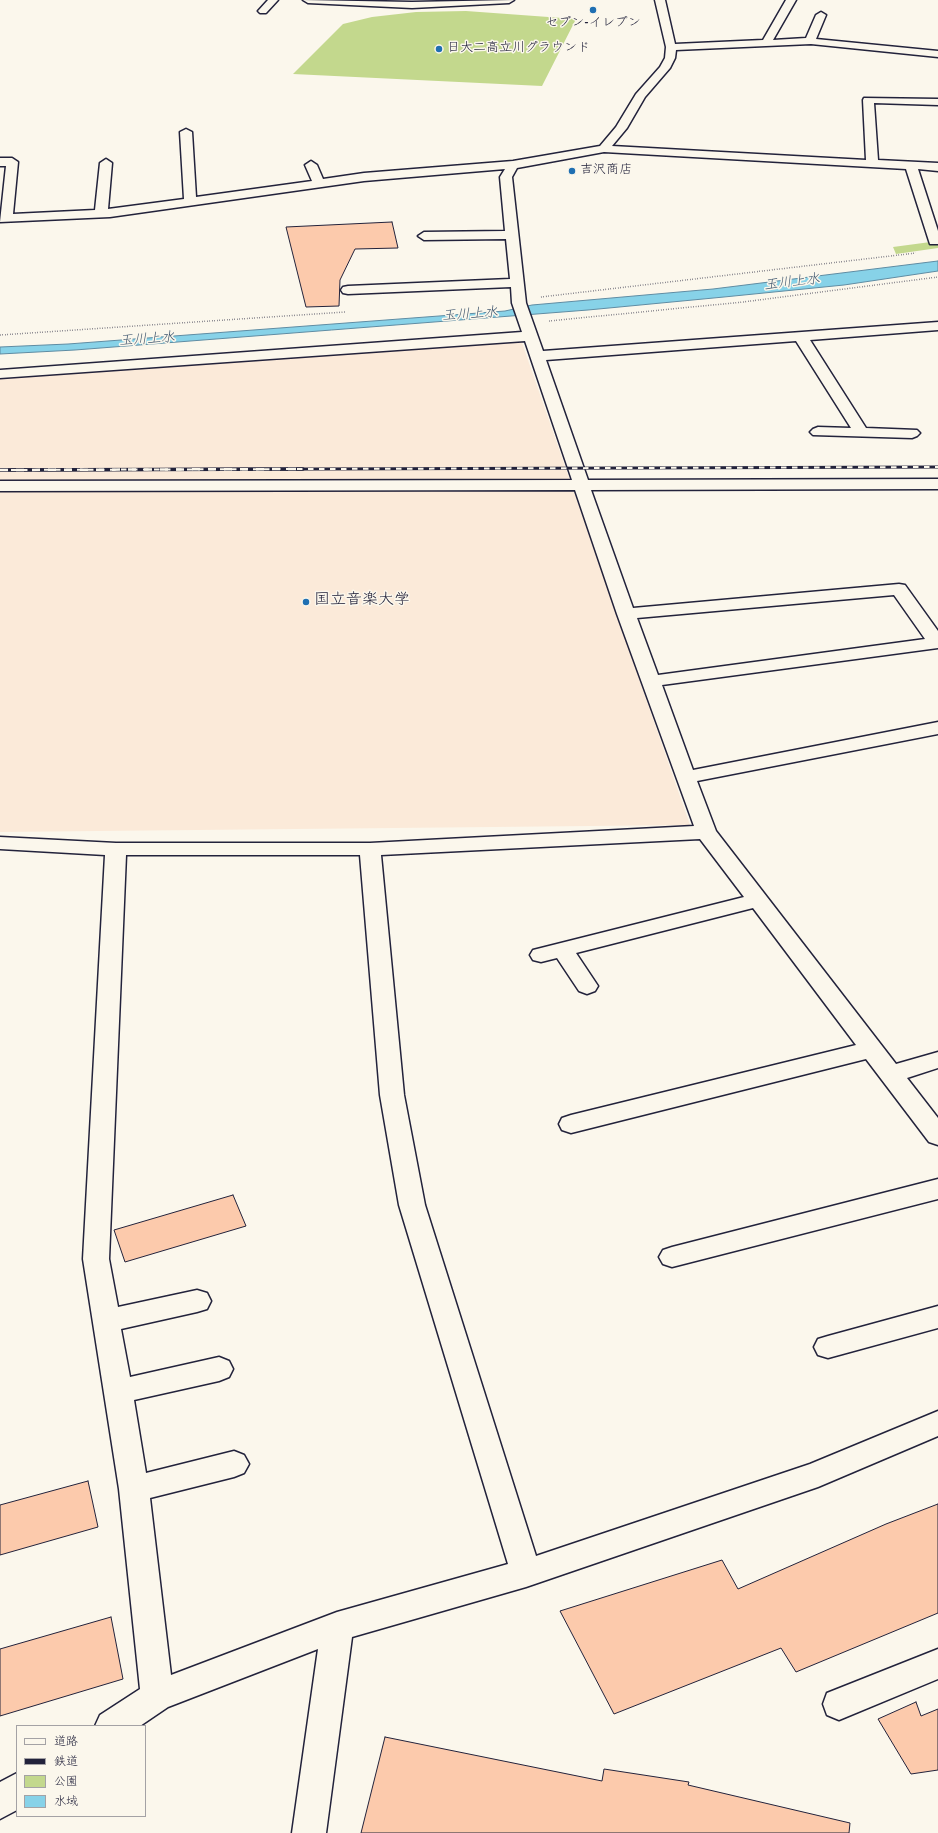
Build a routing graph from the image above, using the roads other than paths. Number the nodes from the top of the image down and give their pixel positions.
1 (273, 0) edge
2 (308, 0) edge
3 (509, 0) edge
4 (660, 0) edge
5 (790, 0) edge
6 (367, 1) edge
7 (439, 2) edge
8 (263, 11) dead end
9 (822, 15) dead end
10 (811, 41) junction
11 (766, 43) junction
12 (671, 47) junction
13 (938, 54) edge
14 (938, 102) edge
15 (186, 132) dead end
16 (604, 149) junction
17 (0, 162) edge
18 (106, 163) dead end
19 (872, 164) junction
20 (311, 165) dead end
21 (513, 165) junction
22 (911, 166) junction
23 (938, 167) edge
24 (319, 184) junction
25 (190, 202) junction
26 (101, 213) junction
27 (3, 218) edge
28 (512, 235) junction
29 (424, 236) dead end
30 (935, 241) dead end
31 (516, 283) junction
32 (348, 290) dead end
33 (525, 320) junction
34 (938, 326) edge
35 (801, 337) junction
36 (538, 356) junction
37 (0, 374) edge
38 (818, 432) dead end
39 (861, 432) junction
40 (912, 433) dead end
41 (938, 484) edge
42 (583, 485) junction
43 (0, 486) edge
44 (626, 614) junction
45 (937, 643) edge
46 (652, 681) junction
47 (938, 728) edge
48 (687, 777) junction
49 (706, 832) junction
50 (0, 844) edge
51 (116, 849) junction
52 (370, 849) junction
53 (758, 900) junction
54 (586, 986) dead end
55 (872, 1049) junction
56 (938, 1060) edge
57 (891, 1074) junction
58 (571, 1124) dead end
59 (938, 1136) edge
60 (938, 1190) edge
61 (672, 1257) dead end
62 (197, 1301) dead end
63 (938, 1317) edge
64 (106, 1321) junction
65 (828, 1347) dead end
66 (219, 1369) dead end
67 (118, 1392) junction
68 (938, 1423) edge
69 (234, 1464) dead end
70 (134, 1489) junction
71 (526, 1573) junction
72 (337, 1627) junction
73 (938, 1664) edge
74 (157, 1696) junction
75 (839, 1704) dead end
76 (114, 1725) edge
77 (16, 1791) edge
78 (0, 1802) edge
79 (309, 1833) edge

1 - 8 street
2 - 6 street
3 - 7 street
4 - 12 street
5 - 11 street
6 - 7 street
9 - 10 street
10 - 11 street
10 - 13 street
11 - 12 street
12 - 16 street
14 - 19 street
15 - 25 street
16 - 19 street
16 - 21 street
17 - 27 street
18 - 26 street
19 - 22 street
20 - 24 street
21 - 24 street
21 - 28 street
22 - 23 street
22 - 30 street
24 - 25 street
25 - 26 street
26 - 27 street
28 - 29 street
28 - 31 street
31 - 32 street
31 - 33 street
33 - 36 street
33 - 37 street
34 - 35 street
35 - 36 street
35 - 39 street
36 - 42 street
38 - 39 street
39 - 40 street
41 - 42 street
42 - 43 street
42 - 44 street
44 - 45 street
44 - 46 street
45 - 46 street
46 - 48 street
47 - 48 street
48 - 49 street
49 - 52 street
49 - 53 street
50 - 51 street
51 - 52 street
51 - 64 street
52 - 71 street
53 - 54 street
53 - 55 street
55 - 57 street
55 - 58 street
56 - 57 street
57 - 59 street
60 - 61 street
62 - 64 street
63 - 65 street
64 - 67 street
66 - 67 street
67 - 70 street
68 - 71 street
69 - 70 street
70 - 74 street
71 - 72 street
72 - 74 street
72 - 79 street
73 - 75 street
74 - 76 street
77 - 78 street

